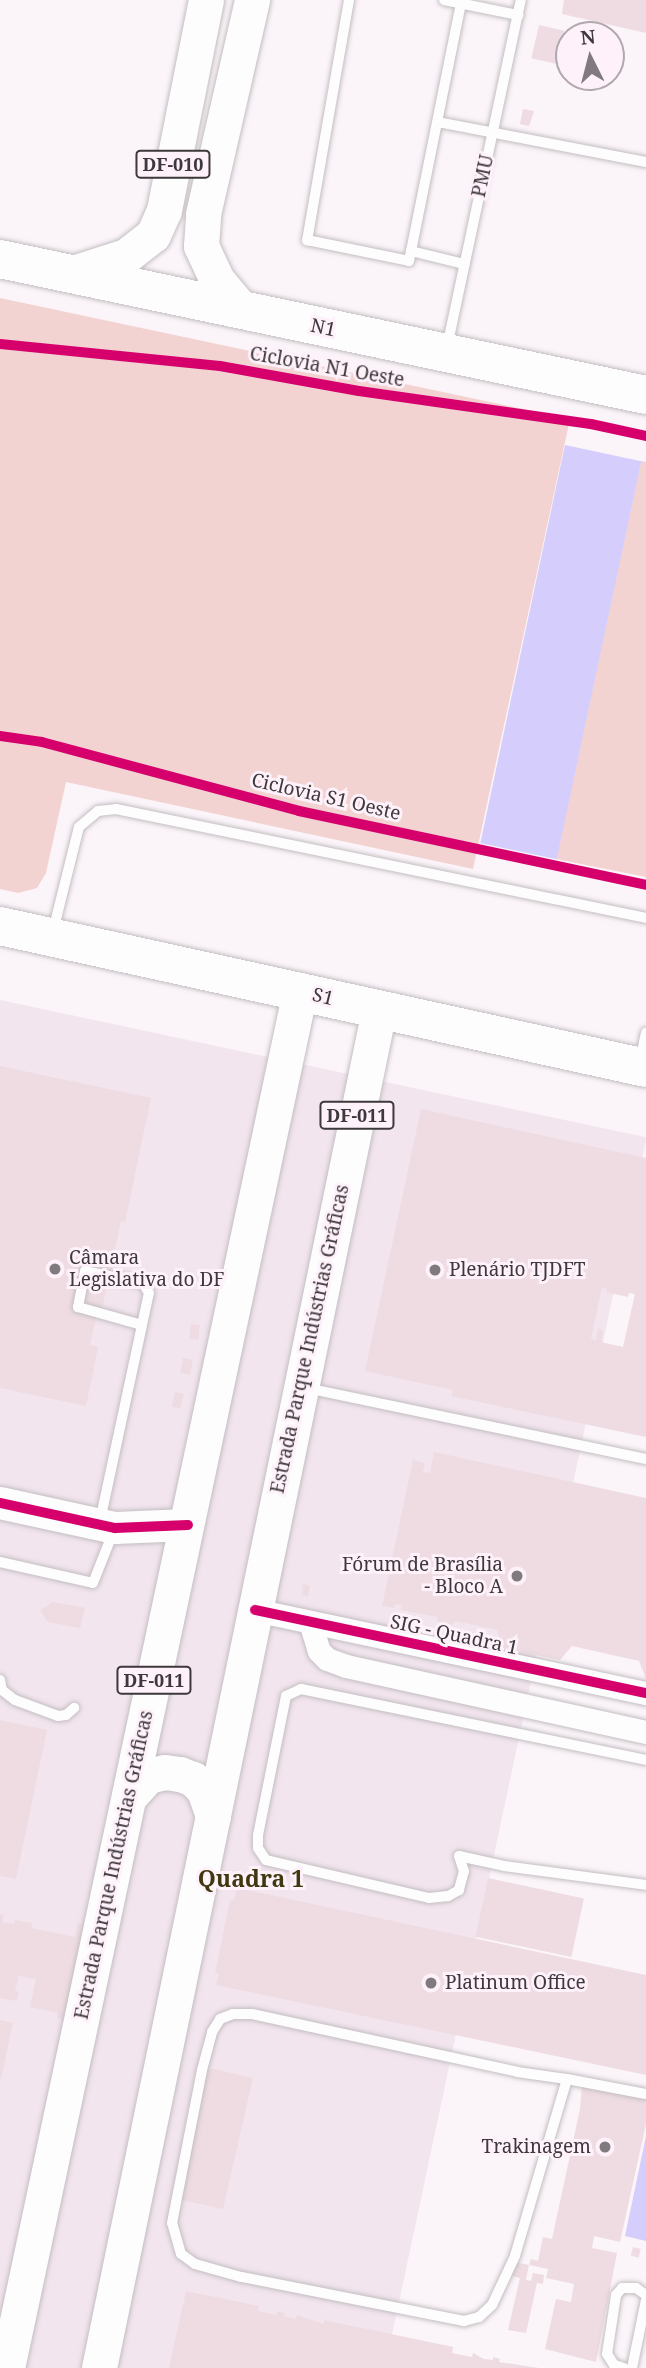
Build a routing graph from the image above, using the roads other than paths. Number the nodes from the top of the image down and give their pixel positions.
1 (206, 0) edge
2 (251, 0) edge
3 (349, 0) edge
4 (444, 0) edge
5 (521, 0) edge
6 (461, 3) junction
7 (518, 15) junction
8 (439, 122) junction
9 (493, 132) junction
10 (646, 162) edge
11 (411, 250) junction
12 (0, 259) edge
13 (464, 264) junction
14 (70, 274) junction
15 (243, 312) junction
16 (446, 353) junction
17 (646, 394) edge
18 (646, 918) edge
19 (0, 926) edge
20 (51, 937) junction
21 (300, 991) junction
22 (379, 1010) junction
23 (644, 1056) edge
24 (142, 1325) junction
25 (300, 1387) junction
26 (646, 1459) edge
27 (0, 1503) edge
28 (188, 1525) junction
29 (107, 1526) junction
30 (0, 1562) edge
31 (180, 1564) junction
32 (255, 1611) junction
33 (310, 1622) junction
34 (0, 1680) edge
35 (646, 1693) edge
36 (74, 1708) dead end
37 (646, 1732) edge
38 (646, 1760) edge
39 (129, 1797) junction
40 (213, 1816) junction
41 (646, 1885) edge
42 (567, 2079) junction
43 (646, 2094) edge
44 (646, 2297) edge
45 (7, 2368) edge
46 (99, 2368) edge
47 (625, 2368) edge
48 (632, 2368) edge

1 - 14 main road, DF-010
2 - 15 main road, DF-010
3 - 11 lane
4 - 6 lane
5 - 7 lane, PMU
6 - 7 lane
6 - 8 lane
7 - 9 lane, PMU
8 - 9 lane
8 - 11 lane
9 - 10 lane
9 - 13 lane, PMU
11 - 13 lane
12 - 14 highway, N1
13 - 16 lane, PMU
14 - 15 highway, N1
15 - 16 highway, N1
16 - 17 highway, N1
18 - 20 lane
19 - 20 highway, S1
20 - 21 highway, S1
21 - 22 highway, S1
21 - 28 main road, Estrada Parque Indústrias Gráficas / DF-011
22 - 23 highway, S1
22 - 25 main road, Estrada Parque Indústrias Gráficas / DF-011
24 - 24 lane
24 - 29 lane
25 - 26 lane
25 - 32 main road, Estrada Parque Indústrias Gráficas / DF-011
27 - 29 street
28 - 29 street
28 - 31 main road, Estrada Parque Indústrias Gráficas / DF-011
29 - 30 lane
29 - 31 street
31 - 39 main road, Estrada Parque Indústrias Gráficas / DF-011
32 - 33 street, SIG - Quadra 1
32 - 40 main road, Estrada Parque Indústrias Gráficas / DF-011
33 - 35 street, SIG - Quadra 1
33 - 37 street
34 - 36 lane
38 - 41 lane
39 - 40 main road
39 - 45 main road, Estrada Parque Indústrias Gráficas / DF-011
40 - 46 main road, Estrada Parque Indústrias Gráficas / DF-011
42 - 42 lane
42 - 43 lane
44 - 47 lane
44 - 48 lane

